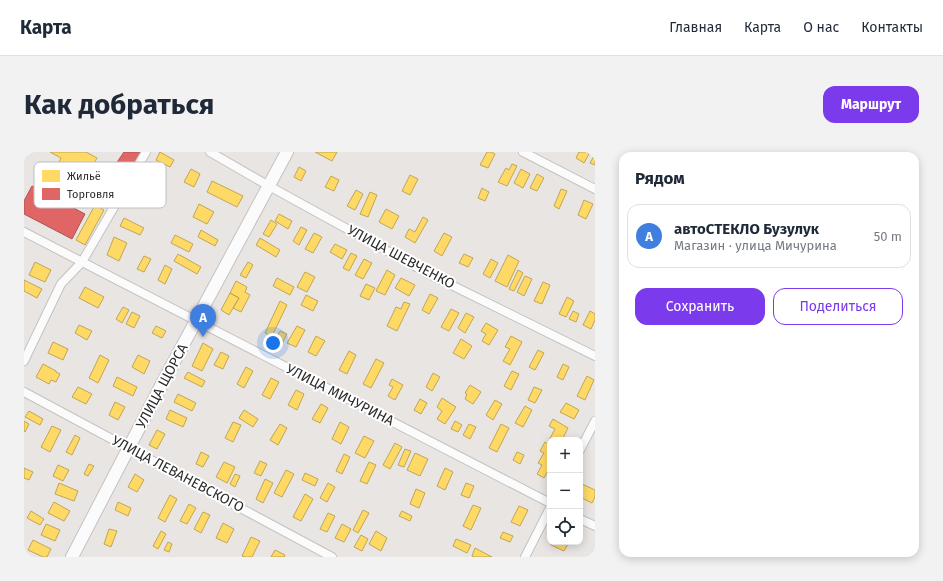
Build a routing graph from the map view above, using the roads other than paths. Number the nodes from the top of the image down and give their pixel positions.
1 (146, 152) edge
2 (210, 152) edge
3 (287, 152) edge
4 (523, 152) edge
5 (140, 162) edge
6 (269, 186) junction
7 (595, 189) edge
8 (113, 208) edge
9 (24, 232) edge
10 (82, 262) junction
11 (196, 321) junction
12 (595, 356) edge
13 (24, 361) edge
14 (24, 392) edge
15 (595, 421) edge
16 (583, 444) edge
17 (129, 448) junction
18 (547, 501) edge
19 (549, 509) edge
20 (583, 520) edge
21 (595, 526) edge
22 (72, 557) edge
23 (332, 557) edge
24 (525, 557) edge

1 - 5 street
2 - 6 street, УЛИЦА ШЕВЧЕНКО
3 - 6 main road, УЛИЦА ЩОРСА
4 - 7 street
6 - 11 main road, УЛИЦА ЩОРСА
6 - 12 street, УЛИЦА ШЕВЧЕНКО
8 - 10 street
9 - 10 street, УЛИЦА МИЧУРИНА
10 - 11 street, УЛИЦА МИЧУРИНА
10 - 13 street
11 - 17 main road, УЛИЦА ЩОРСА
11 - 18 street, УЛИЦА МИЧУРИНА
14 - 17 street, УЛИЦА ЛЕВАНЕВСКОГО
15 - 16 street
17 - 22 main road, УЛИЦА ЩОРСА
17 - 23 street, УЛИЦА ЛЕВАНЕВСКОГО
19 - 24 street
20 - 21 street

